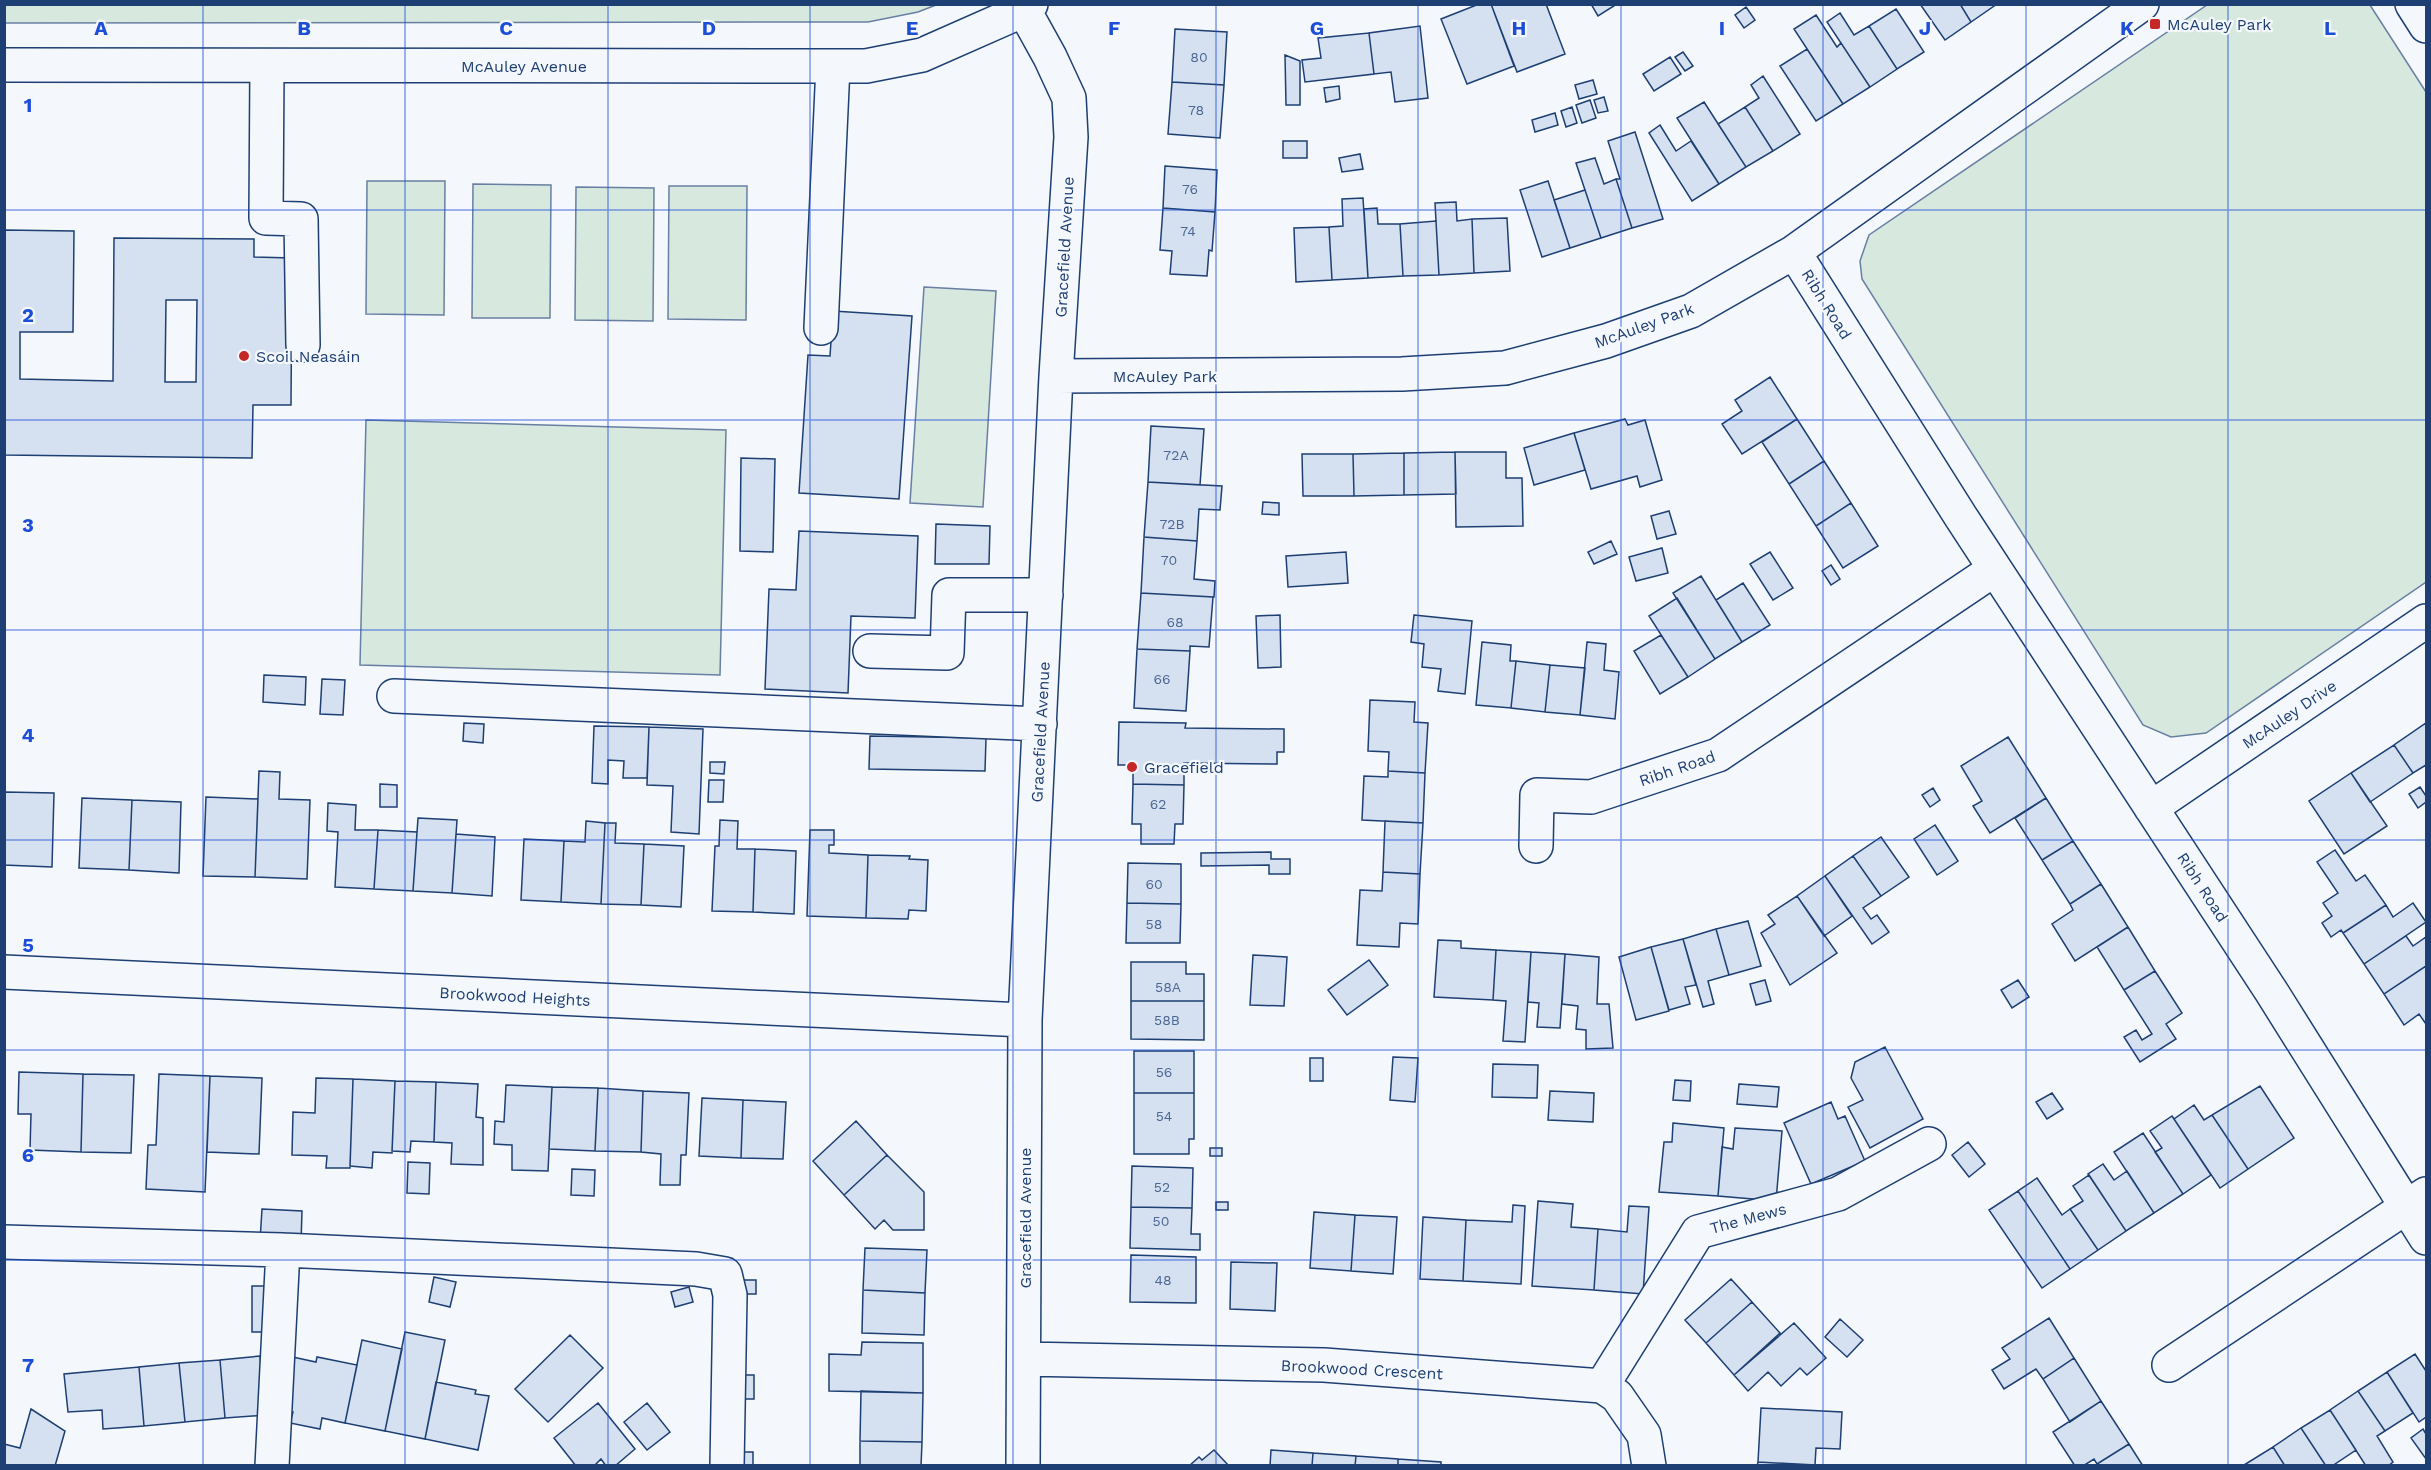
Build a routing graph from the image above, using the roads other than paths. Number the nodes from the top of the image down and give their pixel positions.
1 (2142, 4) edge
2 (2412, 4) edge
3 (1027, 7) edge
4 (2427, 26) edge
5 (4, 65) edge
6 (267, 66) junction
7 (833, 66) junction
8 (1794, 252) junction
9 (822, 328) dead end
10 (303, 345) dead end
11 (1056, 376) junction
12 (1995, 569) junction
13 (1046, 595) junction
14 (2427, 621) edge
15 (870, 651) dead end
16 (394, 696) dead end
17 (1040, 724) junction
18 (2151, 808) junction
19 (1536, 846) dead end
20 (4, 972) edge
21 (1025, 1020) junction
22 (1929, 1144) dead end
23 (2416, 1201) edge
24 (2427, 1238) edge
25 (4, 1242) edge
26 (283, 1250) junction
27 (1025, 1359) junction
28 (2169, 1365) dead end
29 (1602, 1386) junction
30 (272, 1466) edge
31 (727, 1466) edge
32 (1023, 1466) edge
33 (1649, 1466) edge

1 - 8 street, McAuley Park
2 - 4 street
3 - 7 street, McAuley Avenue
3 - 11 street, Gracefield Avenue
5 - 6 street, McAuley Avenue
6 - 7 street, McAuley Avenue
6 - 10 street
7 - 9 street
8 - 11 street, McAuley Park
8 - 12 street, Ribh Road
11 - 13 street, Gracefield Avenue
12 - 18 street, Ribh Road
12 - 19 street, Ribh Road
13 - 15 street
13 - 17 street, Gracefield Avenue
14 - 18 street, McAuley Drive
16 - 17 street
17 - 21 street, Gracefield Avenue
18 - 23 street, Ribh Road
20 - 21 street, Brookwood Heights
21 - 27 street, Gracefield Avenue
22 - 29 street, The Mews
23 - 24 street, Ribh Road
23 - 28 street
25 - 26 street
26 - 30 street
26 - 31 street
27 - 29 street, Brookwood Crescent
27 - 32 street, Gracefield Avenue
29 - 33 street

